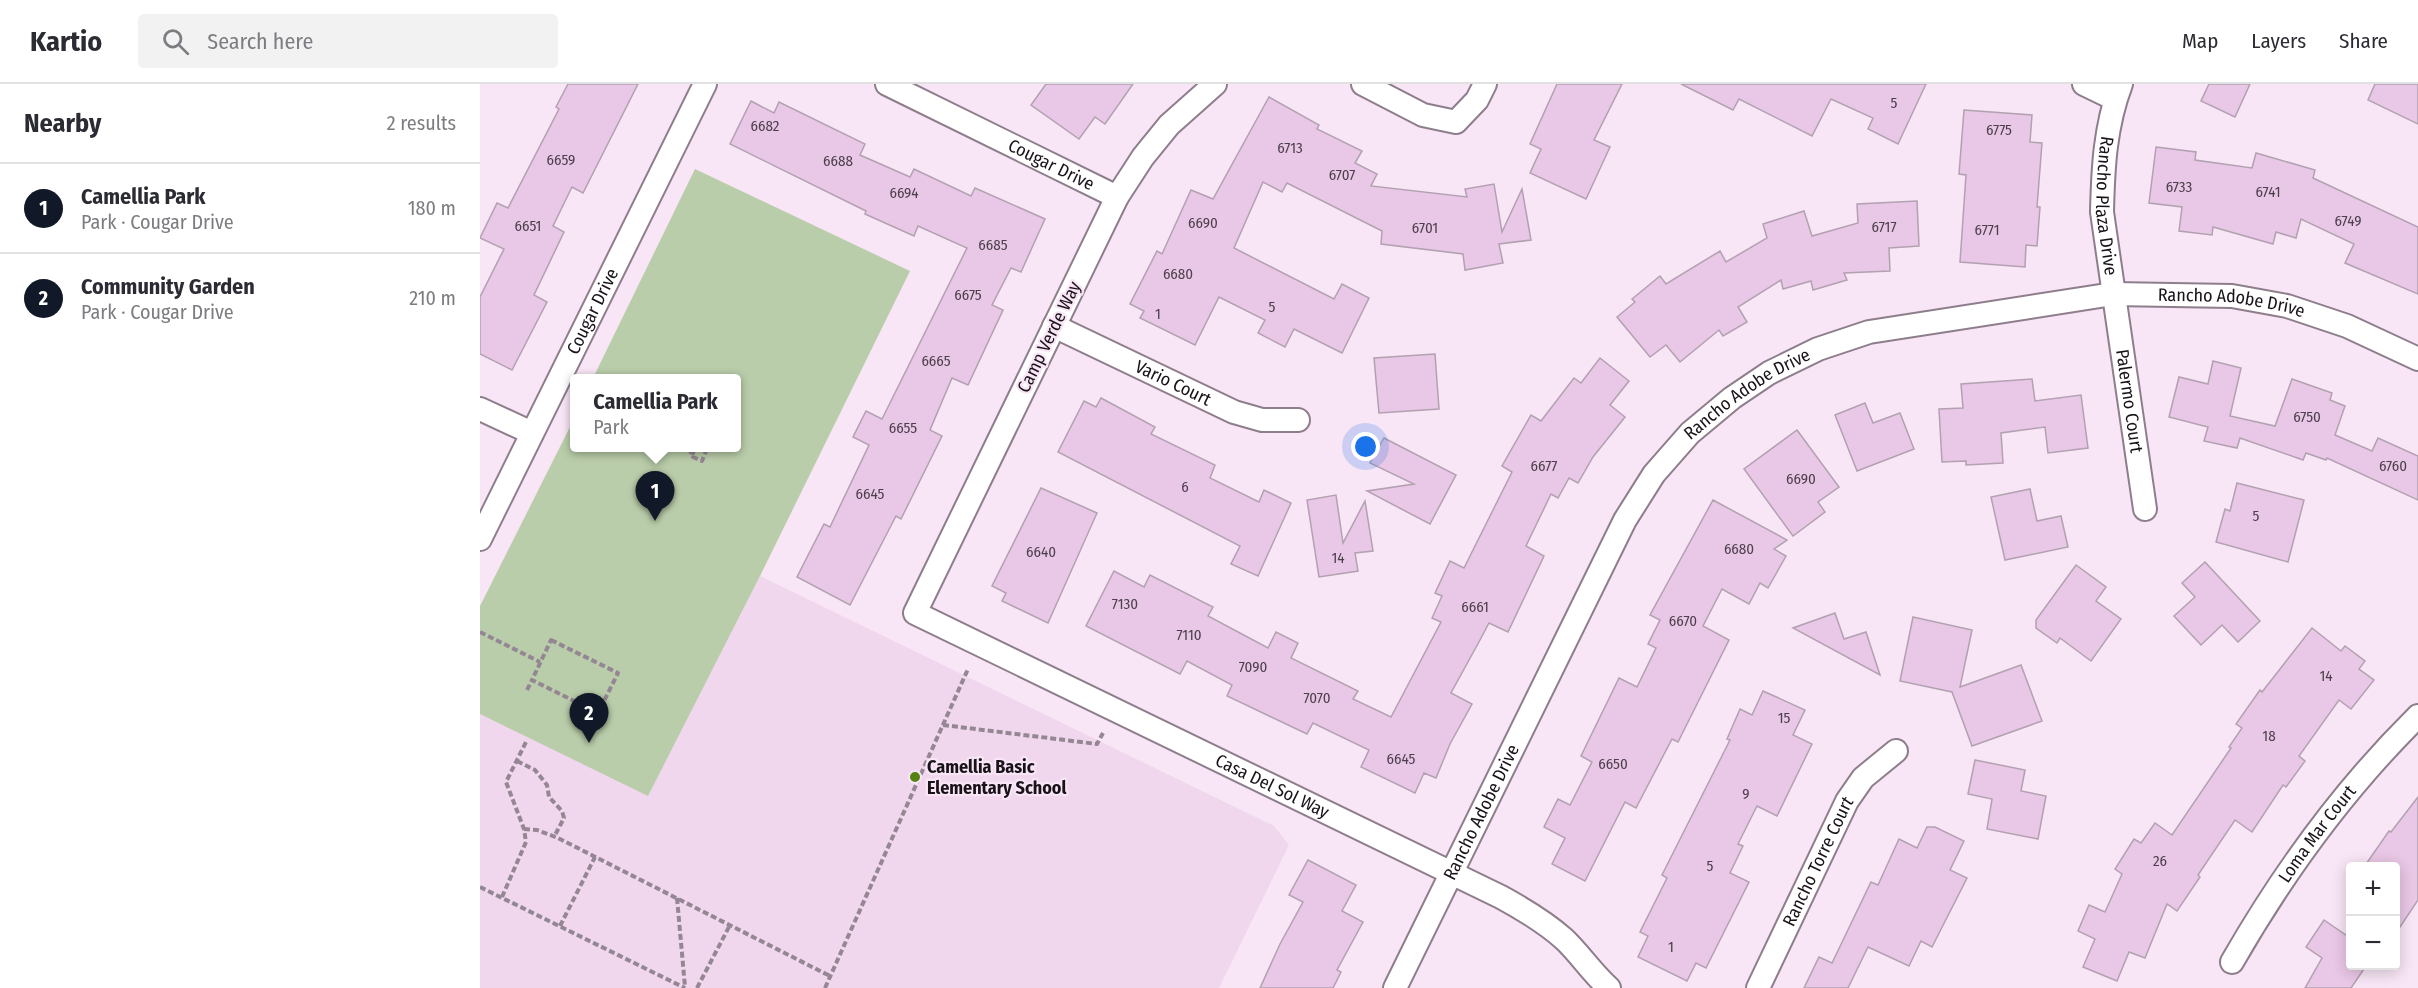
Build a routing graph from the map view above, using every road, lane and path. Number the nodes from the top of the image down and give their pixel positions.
1 (705, 84) edge
2 (887, 84) edge
3 (1215, 84) edge
4 (1363, 84) edge
5 (1485, 84) edge
6 (2084, 84) edge
7 (2118, 91) edge
8 (1118, 197) junction
9 (2113, 294) junction
10 (1054, 326) junction
11 (2418, 359) edge
12 (480, 409) edge
13 (1298, 420) dead end
14 (532, 433) junction
15 (691, 452) edge
16 (706, 452) edge
17 (2145, 509) dead end
18 (480, 539) edge
19 (915, 613) joint
20 (480, 633) edge
21 (540, 662) junction
22 (968, 669) dead end
23 (532, 680) junction
24 (527, 690) dead end
25 (2418, 716) edge
26 (943, 725) junction
27 (1103, 734) dead end
28 (526, 742) dead end
29 (1896, 750) dead end
30 (516, 761) junction
31 (524, 829) junction
32 (554, 837) junction
33 (595, 857) junction
34 (1451, 874) junction
35 (480, 886) edge
36 (502, 897) junction
37 (677, 898) junction
38 (730, 925) junction
39 (560, 926) junction
40 (2232, 962) dead end
41 (830, 976) junction
42 (697, 988) edge
43 (825, 988) edge
44 (1395, 988) edge
45 (1609, 988) edge
46 (1758, 988) edge

1 - 14 street, Cougar Drive
2 - 8 street, Cougar Drive
3 - 8 street, Camp Verde Way
4 - 5 street
6 - 7 street
7 - 9 street, Rancho Plaza Drive
8 - 10 street, Camp Verde Way
9 - 11 street, Rancho Adobe Drive
9 - 17 street, Palermo Court
9 - 34 street, Rancho Adobe Drive
10 - 13 street, Vario Court
10 - 19 street, Camp Verde Way
12 - 14 street
14 - 18 street, Cougar Drive
15 - 16 path
19 - 34 street, Casa Del Sol Way
20 - 21 path
21 - 23 path
21 - 23 path
22 - 26 path
23 - 24 path
25 - 40 street, Loma Mar Court
26 - 27 path
26 - 41 path
28 - 30 path
29 - 46 street, Rancho Torre Court
30 - 31 path
30 - 32 path
31 - 32 path
31 - 36 path
32 - 33 path
33 - 37 path
33 - 39 path
34 - 44 street, Rancho Adobe Drive
34 - 45 street, Casa Del Sol Way
35 - 36 path
36 - 39 path
37 - 38 path
37 - 39 path
38 - 41 path
38 - 42 path
41 - 43 path

